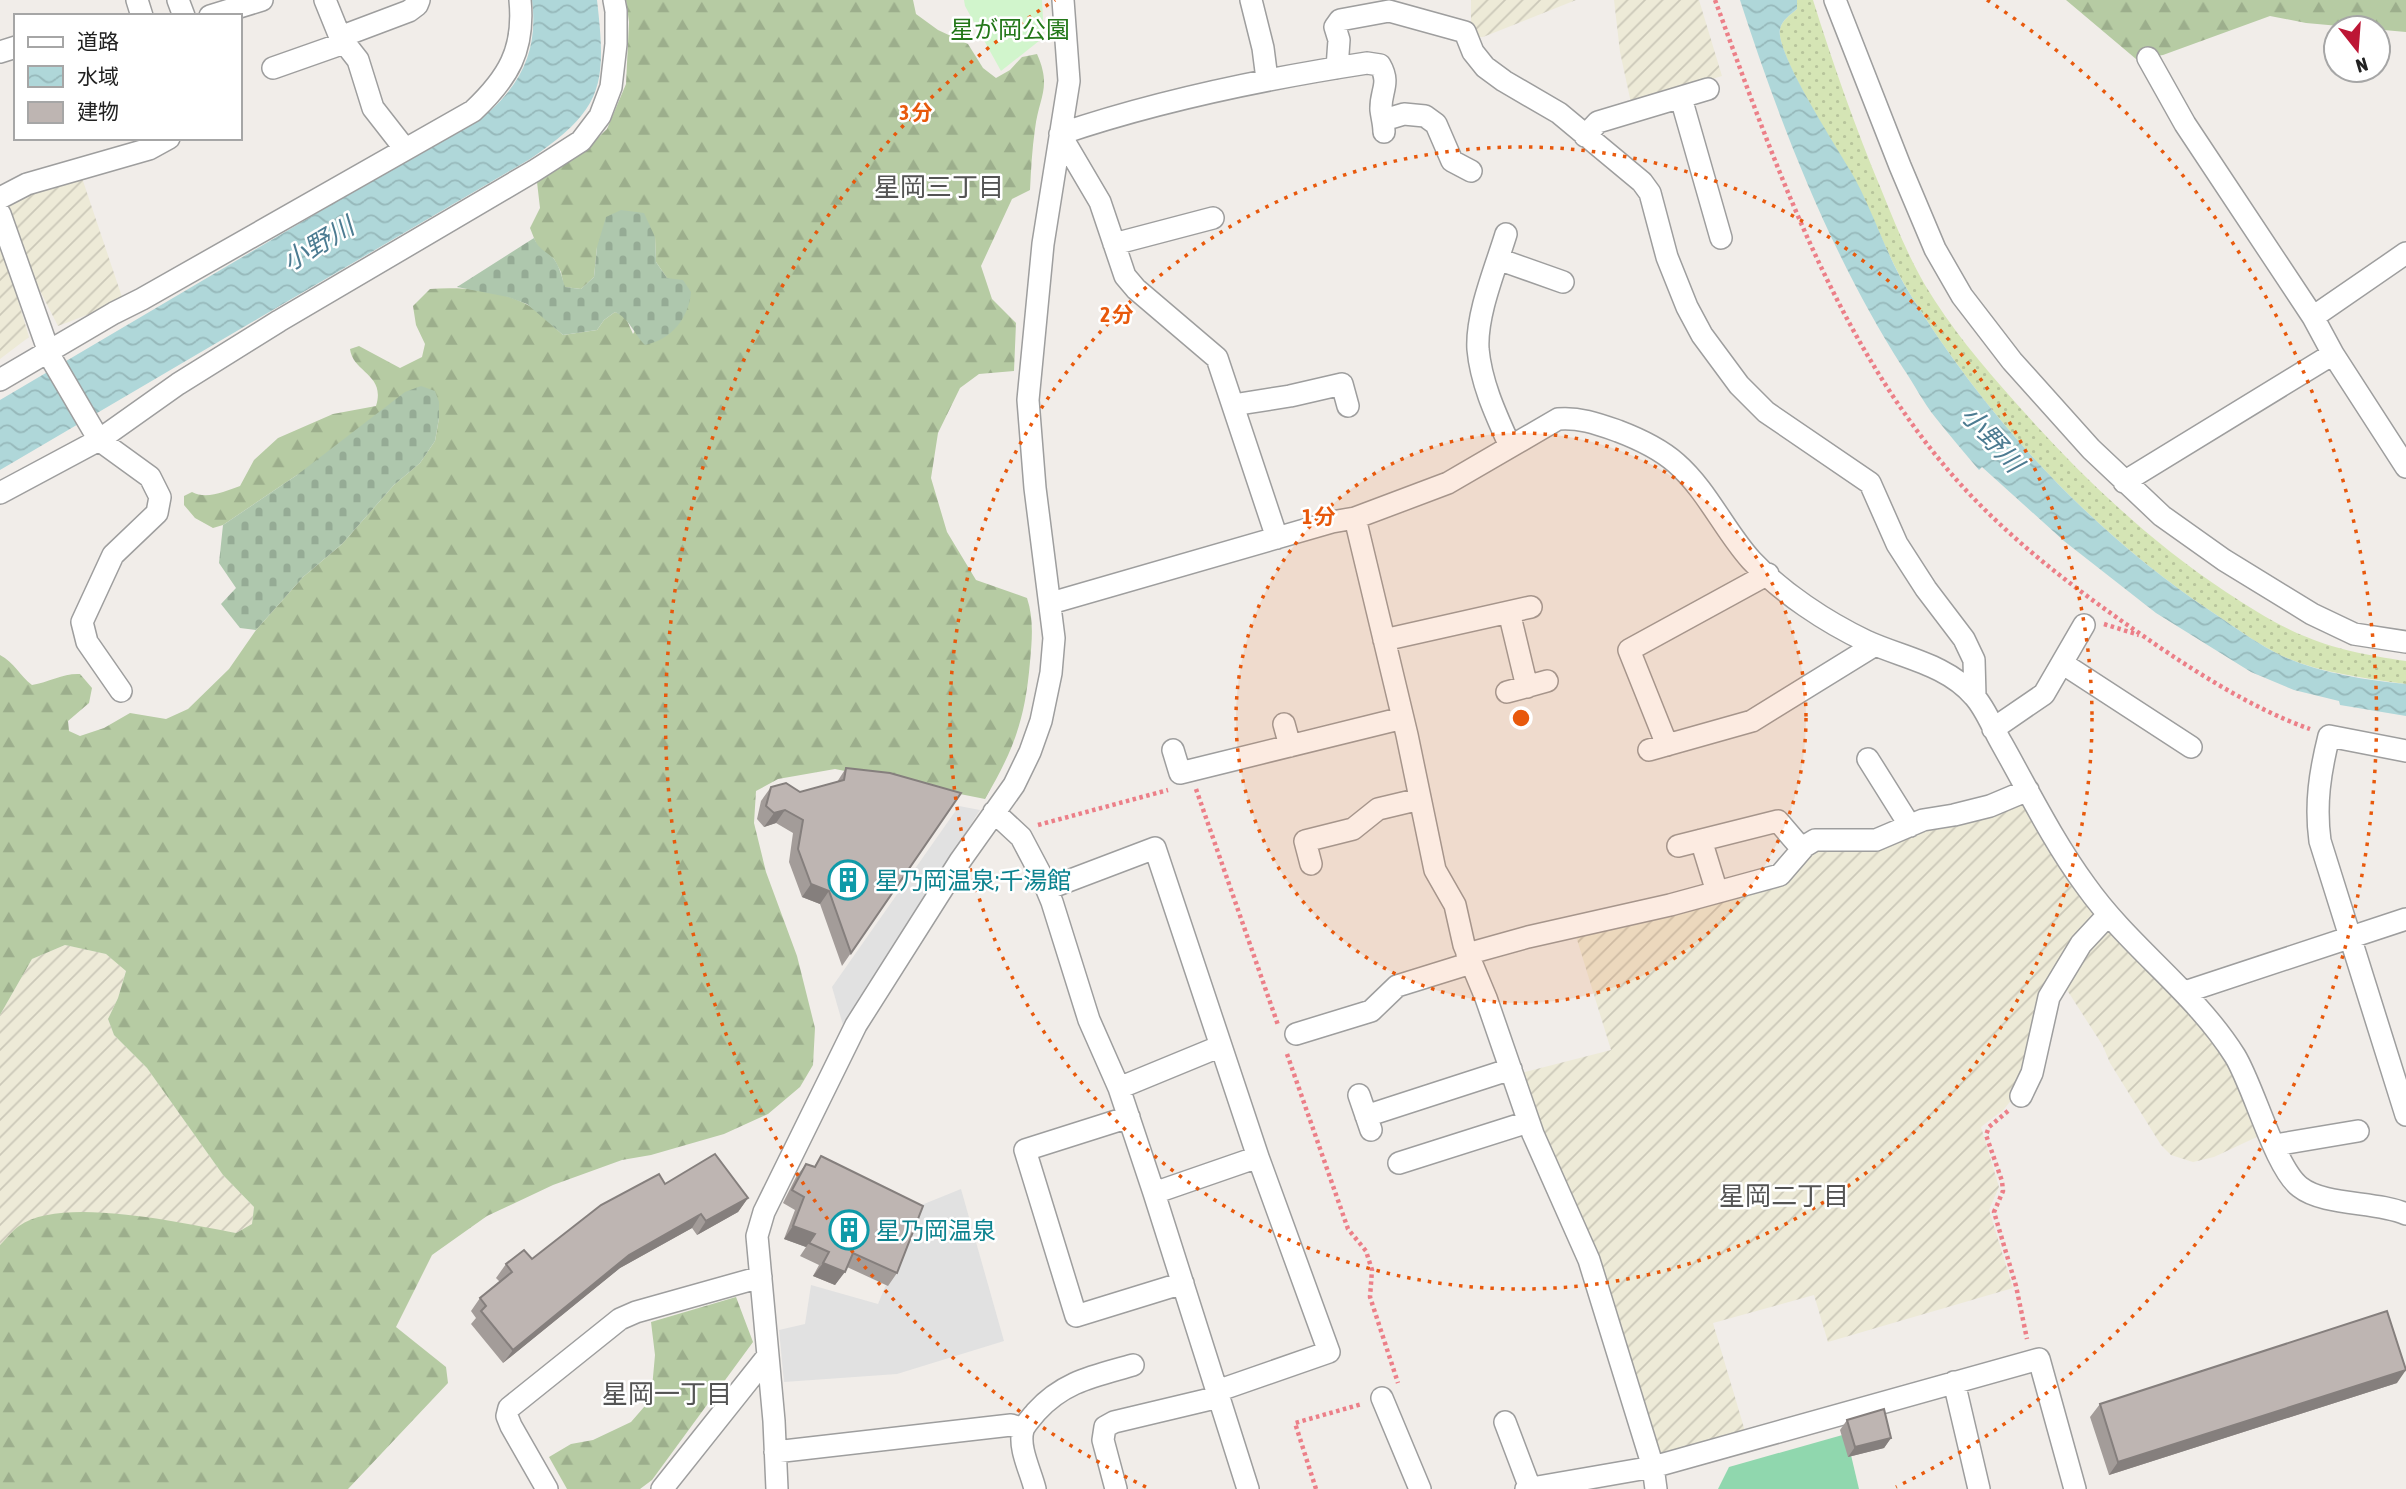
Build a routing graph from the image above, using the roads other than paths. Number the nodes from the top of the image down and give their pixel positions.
1 (262, 0) edge
2 (325, 0) edge
3 (419, 0) edge
4 (520, 0) edge
5 (614, 0) edge
6 (1063, 0) edge
7 (1251, 0) edge
8 (1835, 0) edge
9 (216, 14) edge
10 (342, 40) junction
11 (2148, 58) dead end
12 (273, 68) dead end
13 (1336, 68) junction
14 (1267, 79) junction
15 (1708, 89) dead end
16 (1681, 98) junction
17 (1060, 134) junction
18 (1585, 136) junction
19 (165, 140) edge
20 (405, 149) junction
21 (1453, 167) dead end
22 (0, 198) edge
23 (0, 214) edge
24 (1213, 218) dead end
25 (1506, 233) dead end
26 (1721, 238) dead end
27 (1114, 244) junction
28 (2406, 253) edge
29 (1499, 259) junction
30 (1554, 285) dead end
31 (2313, 317) junction
32 (50, 354) junction
33 (2333, 354) junction
34 (0, 380) edge
35 (1233, 405) junction
36 (1348, 406) dead end
37 (96, 435) junction
38 (1510, 446) junction
39 (2406, 467) edge
40 (2124, 482) junction
41 (0, 493) edge
42 (1355, 519) junction
43 (1277, 538) junction
44 (1768, 574) junction
45 (1051, 603) junction
46 (1531, 607) dead end
47 (1509, 612) junction
48 (2084, 625) road end
49 (1384, 640) junction
50 (2406, 642) edge
51 (1875, 645) junction
52 (2062, 663) junction
53 (1527, 687) dead end
54 (121, 691) dead end
55 (1975, 696) junction
56 (1403, 718) junction
57 (1284, 724) dead end
58 (1993, 729) junction
59 (1290, 746) junction
60 (2191, 747) dead end
61 (1173, 750) dead end
62 (2406, 751) edge
63 (1868, 760) dead end
64 (2028, 790) junction
65 (1420, 799) junction
66 (994, 812) junction
67 (1910, 826) junction
68 (1701, 840) junction
69 (1678, 846) dead end
70 (1802, 849) junction
71 (1311, 864) dead end
72 (1047, 889) junction
73 (1717, 892) junction
74 (2108, 915) junction
75 (2406, 919) edge
76 (2350, 938) junction
77 (1469, 959) junction
78 (2185, 992) junction
79 (1287, 1037) road end
80 (1221, 1046) junction
81 (1511, 1069) junction
82 (1119, 1088) junction
83 (1359, 1095) dead end
84 (2021, 1096) road end
85 (2406, 1115) edge
86 (1129, 1117) junction
87 (1528, 1122) junction
88 (2358, 1130) dead end
89 (2275, 1145) junction
90 (1258, 1157) junction
91 (1399, 1163) dead end
92 (1154, 1193) junction
93 (2406, 1214) edge
94 (761, 1277) junction
95 (1183, 1283) junction
96 (767, 1357) junction
97 (1133, 1365) dead end
98 (1954, 1382) junction
99 (1218, 1394) junction
100 (1382, 1398) road end
101 (1506, 1422) dead end
102 (1023, 1429) junction
103 (775, 1452) junction
104 (1653, 1466) junction
105 (547, 1489) edge
106 (662, 1489) edge
107 (777, 1489) edge
108 (1035, 1489) edge
109 (1116, 1489) edge
110 (1248, 1489) edge
111 (1420, 1489) edge
112 (1528, 1489) edge
113 (1656, 1489) edge
114 (1979, 1489) edge
115 (2075, 1489) edge

1 - 9 street
2 - 10 street
3 - 10 street
4 - 20 street
5 - 37 street
6 - 17 street
7 - 14 street
8 - 40 street
10 - 12 street
10 - 20 street
11 - 31 street
13 - 14 street
13 - 18 street
13 - 21 street
14 - 17 street
15 - 16 street
16 - 18 street
16 - 26 street
17 - 27 street
17 - 45 street
18 - 55 street
19 - 22 street
20 - 32 street
23 - 32 street
24 - 27 street
25 - 29 street
27 - 35 street
28 - 31 street
29 - 30 street
29 - 38 street
31 - 33 street
32 - 34 street
32 - 37 street
33 - 39 street
33 - 40 street
35 - 36 street
35 - 43 street
37 - 41 street
37 - 54 street
38 - 42 street
38 - 44 street
40 - 50 street
42 - 43 street
42 - 49 street
43 - 45 street
44 - 51 street
44 - 51 street
45 - 66 street
46 - 47 street
47 - 49 street
47 - 53 street
48 - 52 street
49 - 56 street
51 - 55 street
52 - 58 street
52 - 60 street
55 - 58 street
56 - 59 street
56 - 65 street
57 - 59 street
58 - 64 street
59 - 61 street
62 - 76 street
63 - 67 street
64 - 67 street
64 - 74 street
65 - 71 street
65 - 77 street
66 - 72 street
66 - 94 street
67 - 70 street
68 - 69 street
68 - 70 street
68 - 73 street
70 - 73 street
72 - 80 street
72 - 82 street
73 - 77 street
74 - 78 street
74 - 84 street
75 - 76 street
76 - 78 street
76 - 85 street
77 - 79 street
77 - 81 street
78 - 89 street
80 - 82 street
80 - 90 street
81 - 83 street
81 - 87 street
82 - 86 street
86 - 92 street
86 - 95 street
87 - 91 street
87 - 104 street
88 - 89 street
89 - 93 street
90 - 92 street
90 - 99 street
92 - 95 street
94 - 96 street
94 - 105 street
95 - 99 street
96 - 103 street
96 - 106 street
97 - 102 street
98 - 104 street
98 - 114 street
98 - 115 street
99 - 109 street
99 - 110 street
100 - 111 street
101 - 112 street
102 - 103 street
102 - 108 street
103 - 107 street
104 - 112 street
104 - 113 street

